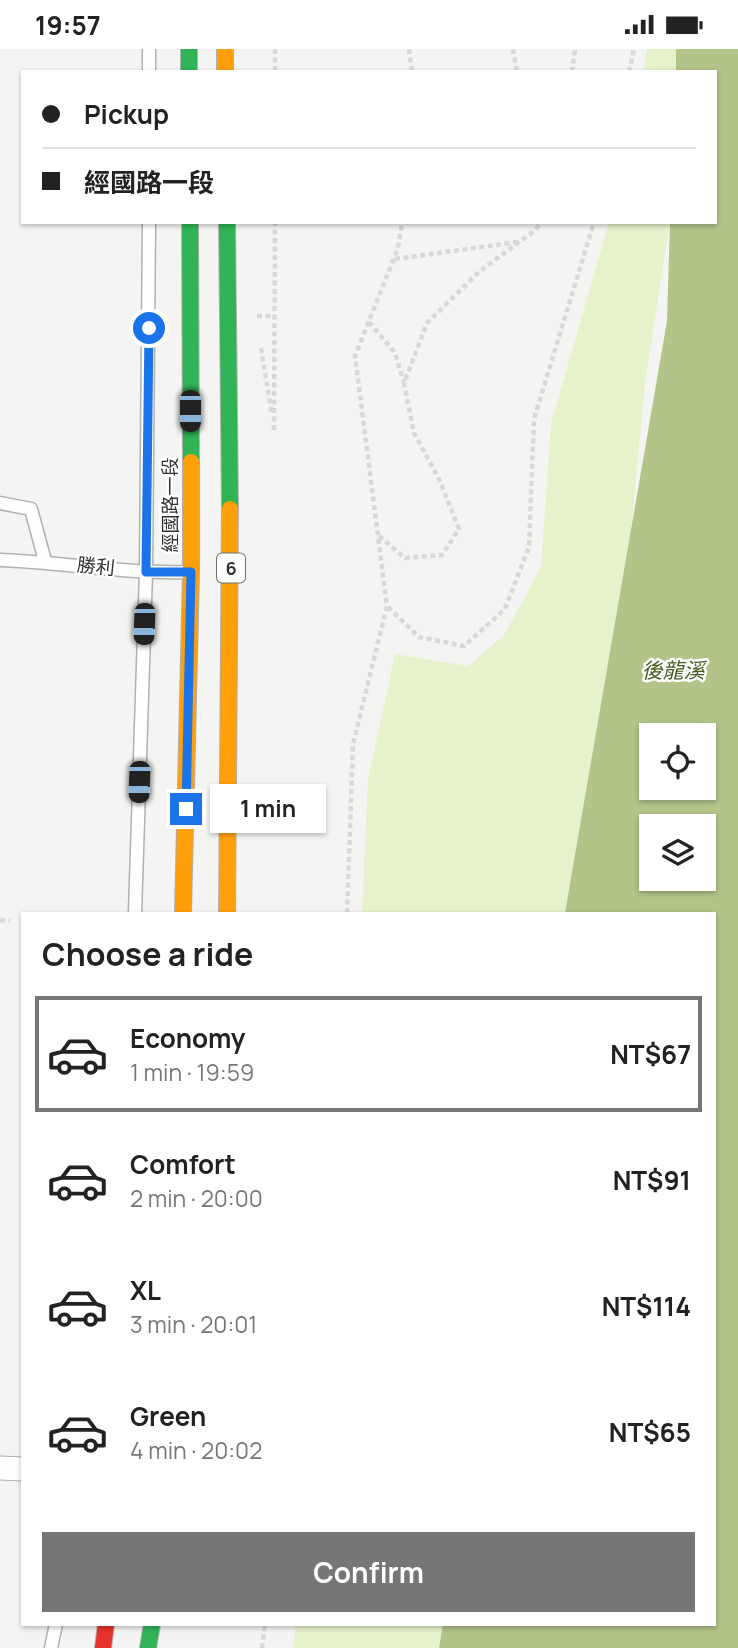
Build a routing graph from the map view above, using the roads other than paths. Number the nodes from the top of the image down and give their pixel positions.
1 (149, 49) edge
2 (189, 49) edge
3 (225, 49) edge
4 (149, 70) edge
5 (189, 70) edge
6 (225, 70) edge
7 (149, 224) edge
8 (190, 224) edge
9 (227, 224) edge
10 (0, 503) edge
11 (0, 559) edge
12 (45, 561) junction
13 (146, 572) junction
14 (191, 572) junction
15 (135, 912) edge
16 (183, 912) edge
17 (226, 912) edge
18 (0, 1468) edge
19 (21, 1469) edge
20 (56, 1626) edge
21 (106, 1626) edge
22 (152, 1626) edge
23 (51, 1648) edge
24 (103, 1648) edge
25 (148, 1648) edge

1 - 4 lane
2 - 5 main road
3 - 6 main road
7 - 13 lane
8 - 14 main road, 經國路一段 / 6
9 - 17 main road, 6
10 - 12 lane
11 - 12 lane, 勝利
12 - 13 lane, 勝利
13 - 14 lane, 勝利
13 - 15 lane
14 - 16 main road, 經國路一段 / 6
18 - 19 street
20 - 23 lane
21 - 24 main road
22 - 25 main road

